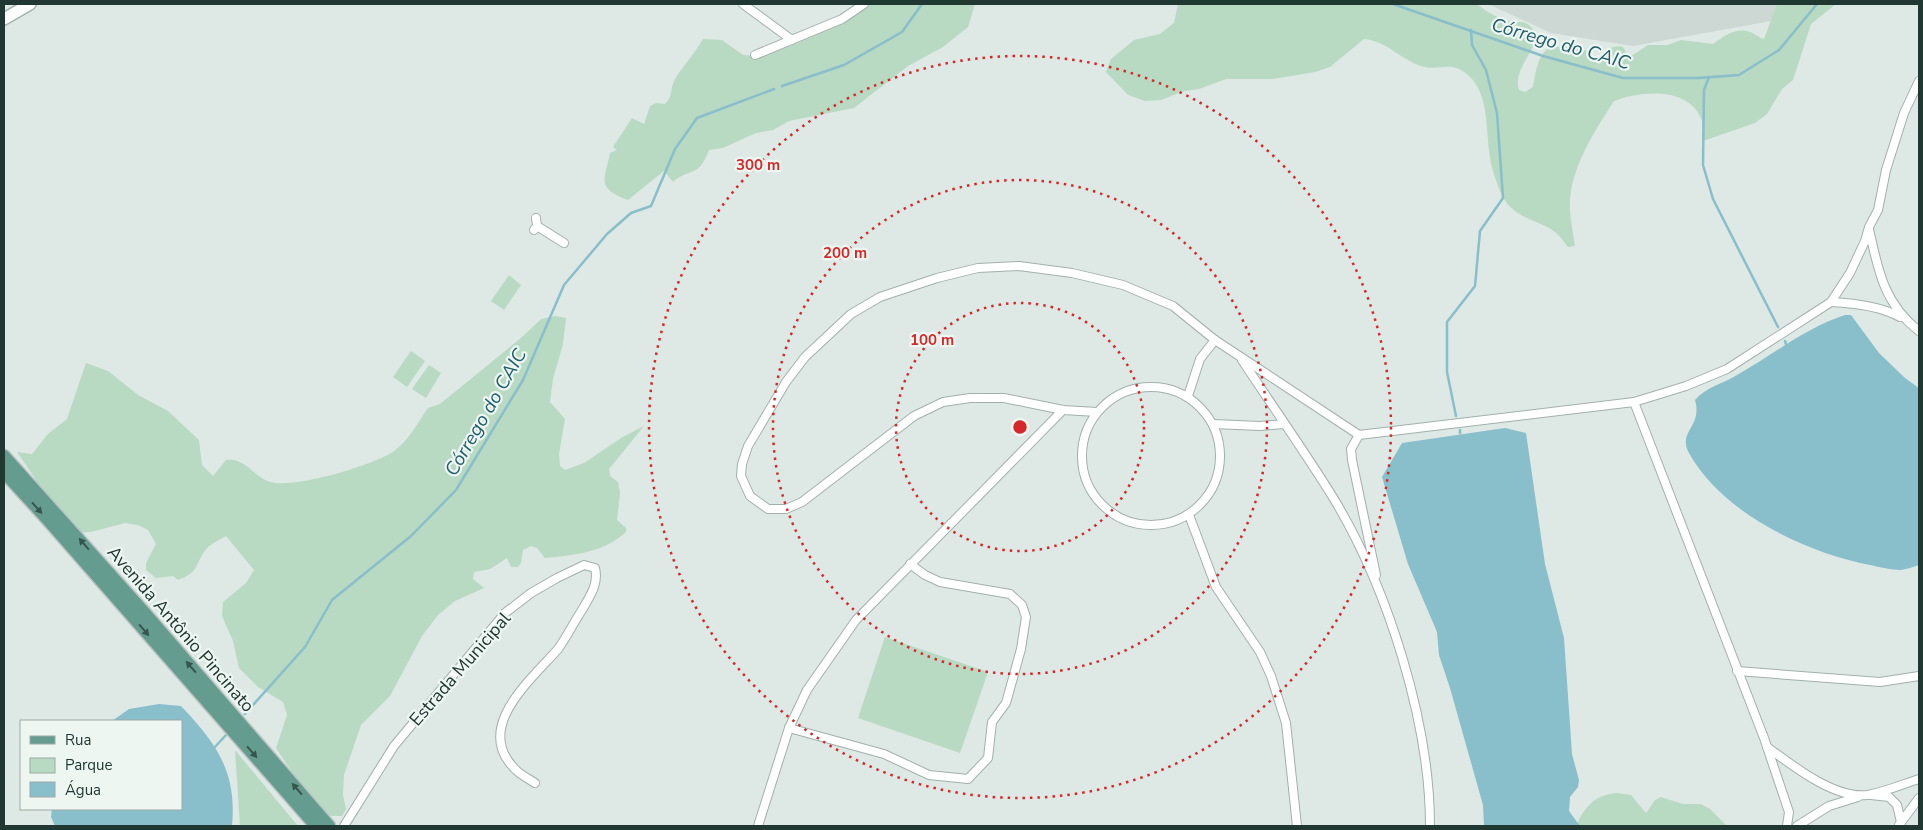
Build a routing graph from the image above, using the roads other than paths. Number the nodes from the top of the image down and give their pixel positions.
1 (30, 4) edge
2 (743, 4) edge
3 (864, 4) edge
4 (4, 19) edge
5 (792, 40) junction
6 (755, 55) dead end
7 (1919, 81) edge
8 (536, 225) dead end
9 (1868, 226) junction
10 (564, 243) dead end
11 (1831, 302) junction
12 (1904, 319) junction
13 (1919, 331) edge
14 (1215, 340) junction
15 (1240, 357) junction
16 (1188, 396) junction
17 (1634, 402) junction
18 (1063, 410) junction
19 (1097, 412) junction
20 (1213, 424) junction
21 (1284, 424) junction
22 (1359, 435) junction
23 (4, 456) edge
24 (4, 472) edge
25 (1189, 515) junction
26 (910, 564) junction
27 (1381, 598) junction
28 (1737, 671) junction
29 (1919, 676) edge
30 (789, 728) junction
31 (1767, 746) junction
32 (1919, 779) edge
33 (535, 783) dead end
34 (1867, 795) junction
35 (1919, 798) edge
36 (1900, 824) edge
37 (316, 826) edge
38 (329, 826) edge
39 (344, 826) edge
40 (758, 826) edge
41 (1297, 826) edge
42 (1430, 826) edge
43 (1787, 826) edge
44 (1797, 826) edge

1 - 4 main road
2 - 5 street
3 - 5 street
5 - 6 street
7 - 9 street
8 - 10 street
9 - 11 street
9 - 12 street
11 - 12 street
11 - 17 street
12 - 13 street
14 - 15 street
14 - 16 street
14 - 18 street
15 - 21 street
15 - 22 street
16 - 19 street
16 - 20 street
17 - 22 street
17 - 28 street
18 - 19 street
18 - 26 street
19 - 25 street
20 - 21 street
20 - 25 street
21 - 27 street
22 - 27 street
38 -> 23 main road, Avenida Antônio Pincinato
24 -> 37 main road, Avenida Antônio Pincinato
25 - 41 street
26 - 30 street
26 - 30 street
27 - 42 street
28 - 29 street
28 - 31 street
30 - 40 street
31 - 34 street
31 - 43 street
32 - 34 street
33 - 39 street, Estrada Municipal
34 - 36 street
34 - 44 street
35 - 36 street

